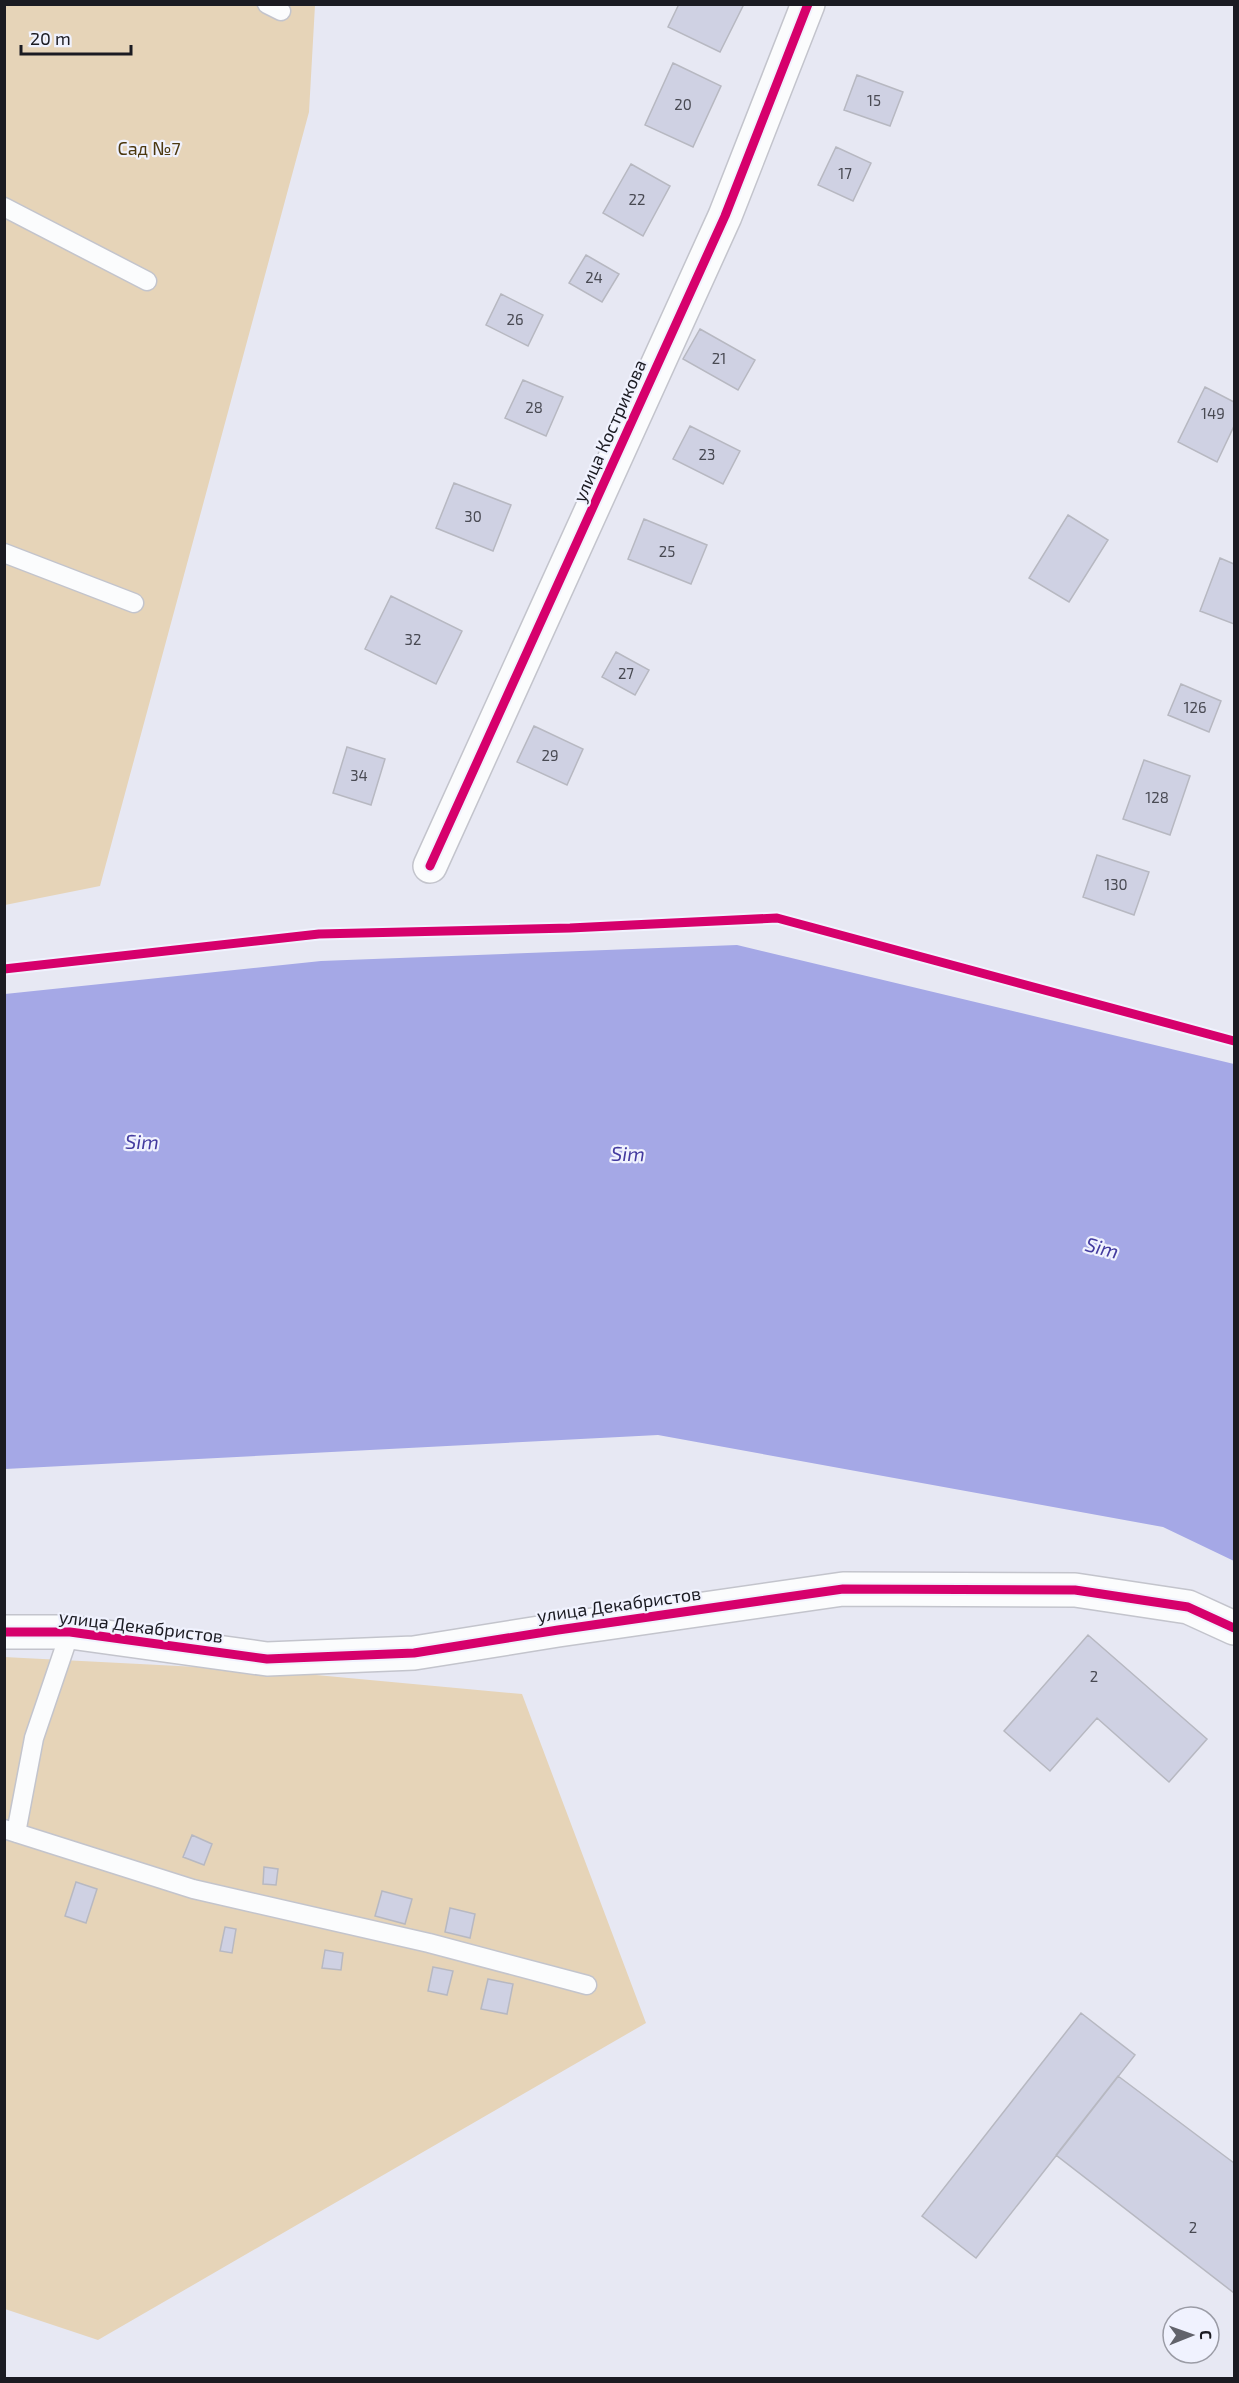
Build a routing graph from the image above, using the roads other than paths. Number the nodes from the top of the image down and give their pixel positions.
1 (808, 4) edge
2 (4, 207) edge
3 (147, 281) dead end
4 (4, 553) edge
5 (134, 603) dead end
6 (430, 866) dead end
7 (1234, 1628) edge
8 (4, 1632) edge
9 (70, 1632) junction
10 (10, 1831) edge
11 (587, 1985) dead end

1 - 6 street, улица Кострикова
2 - 3 lane
4 - 5 lane
7 - 9 street, улица Декабристов
8 - 9 street, улица Декабристов
9 - 10 lane
10 - 11 lane

